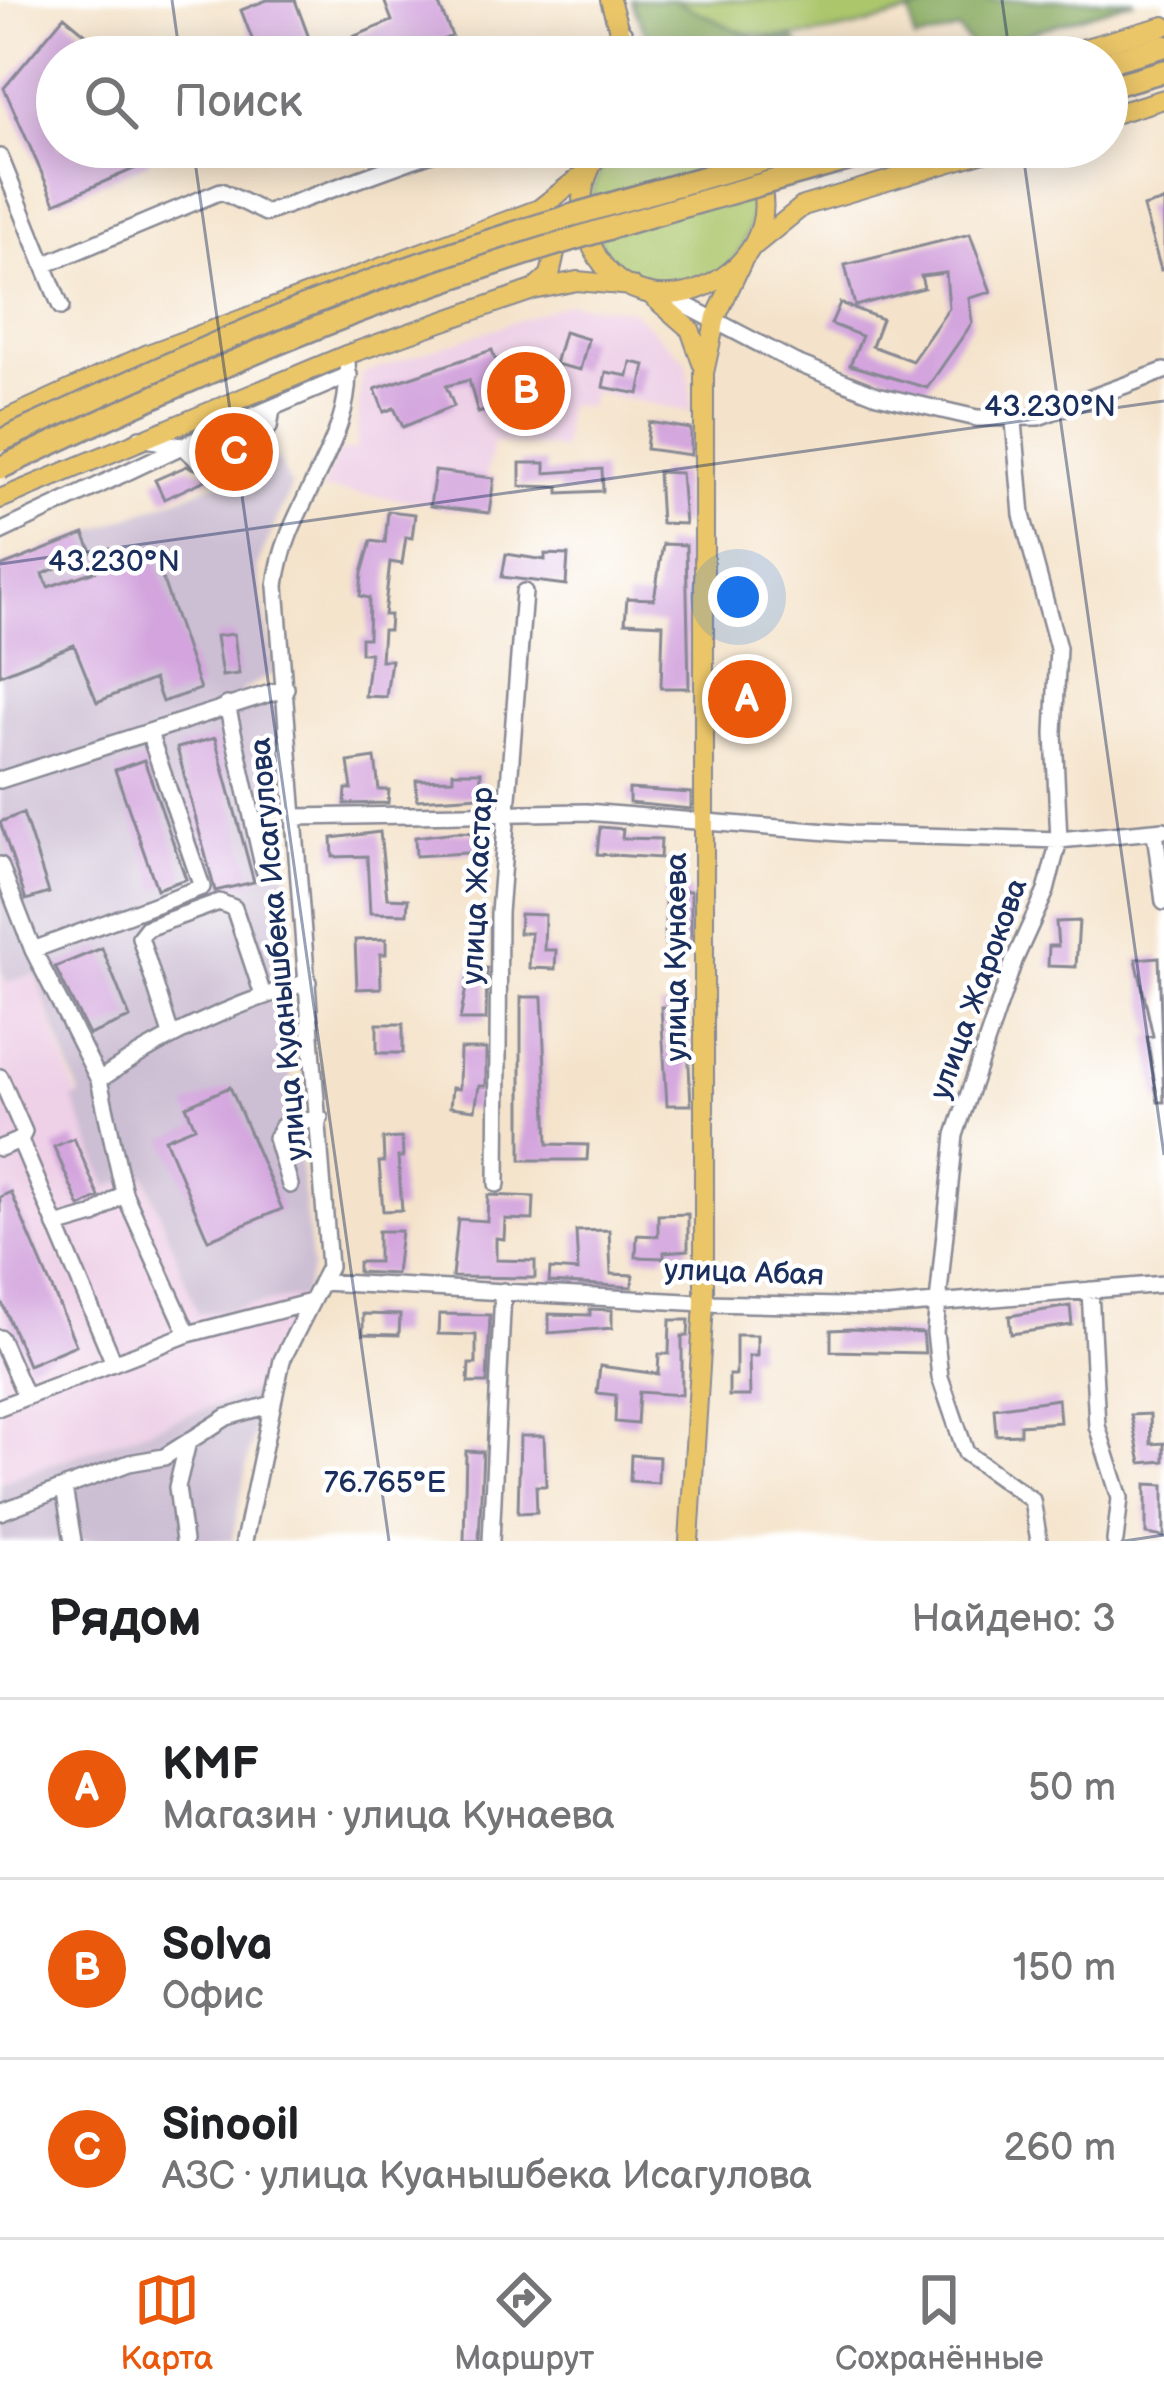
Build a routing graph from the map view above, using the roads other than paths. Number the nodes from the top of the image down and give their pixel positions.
1 (610, 0) edge
2 (1164, 26) edge
3 (623, 32) junction
4 (619, 36) edge
5 (623, 36) edge
6 (625, 36) edge
7 (1128, 36) edge
8 (1164, 46) edge
9 (1128, 56) edge
10 (1164, 71) edge
11 (1128, 81) edge
12 (1164, 99) edge
13 (1128, 110) edge
14 (0, 157) edge
15 (390, 168) edge
16 (734, 168) edge
17 (750, 168) edge
18 (787, 168) edge
19 (820, 168) edge
20 (929, 168) edge
21 (589, 170) joint
22 (829, 197) junction
23 (516, 218) junction
24 (747, 255) junction
25 (44, 265) junction
26 (638, 289) junction
27 (533, 290) junction
28 (667, 296) junction
29 (61, 307) dead end
30 (716, 317) junction
31 (348, 365) junction
32 (1164, 370) edge
33 (704, 373) junction
34 (272, 409) junction
35 (1014, 421) junction
36 (0, 422) edge
37 (137, 437) junction
38 (0, 441) edge
39 (182, 446) junction
40 (244, 453) dead end
41 (200, 461) dead end
42 (0, 468) edge
43 (0, 499) edge
44 (0, 532) edge
45 (524, 592) dead end
46 (286, 688) junction
47 (226, 705) junction
48 (149, 733) junction
49 (0, 780) edge
50 (508, 812) junction
51 (295, 817) junction
52 (708, 823) junction
53 (1160, 831) edge
54 (1059, 840) junction
55 (0, 865) edge
56 (264, 870) dead end
57 (202, 886) junction
58 (219, 902) junction
59 (1164, 902) edge
60 (33, 950) junction
61 (308, 982) junction
62 (263, 995) junction
63 (171, 1035) junction
64 (0, 1077) edge
65 (99, 1080) junction
66 (320, 1118) junction
67 (20, 1140) junction
68 (0, 1148) edge
69 (497, 1184) dead end
70 (290, 1186) dead end
71 (124, 1193) junction
72 (56, 1226) junction
73 (321, 1282) junction
74 (1164, 1284) edge
75 (1090, 1290) junction
76 (503, 1291) junction
77 (311, 1302) junction
78 (704, 1303) junction
79 (937, 1306) junction
80 (188, 1334) junction
81 (0, 1338) edge
82 (114, 1363) junction
83 (26, 1397) junction
84 (269, 1405) junction
85 (0, 1407) edge
86 (187, 1446) junction
87 (64, 1489) junction
88 (0, 1512) edge
89 (73, 1541) edge
90 (184, 1541) edge
91 (244, 1541) edge
92 (491, 1541) edge
93 (689, 1541) edge
94 (1039, 1541) edge
95 (1114, 1541) edge

1 - 3 main road
2 - 7 main road
3 - 4 street
3 - 5 main road
3 - 6 main road
8 - 9 highway
10 - 11 highway
12 - 13 main road
14 - 25 street
15 - 25 street
16 - 38 highway, bridge
17 - 24 main road
18 - 22 main road
19 - 42 highway, bridge
20 - 22 main road
21 - 23 main road
21 - 26 main road
22 - 24 main road
23 - 27 main road
23 - 36 main road
24 - 28 main road
24 - 30 main road
25 - 29 street
26 - 27 main road
26 - 28 main road
26 - 33 main road
27 - 31 main road
28 - 30 street
30 - 33 main road
30 - 35 street
31 - 34 street
31 - 37 main road
31 - 46 street, улица Куанышбека Исагулова
32 - 35 street
33 - 52 main road, улица Кунаева
34 - 39 street
34 - 40 street
35 - 54 street, улица Жарокова
37 - 39 street
37 - 43 main road
39 - 41 street
39 - 44 street
45 - 50 street, улица Жастар
46 - 47 street
46 - 51 street, улица Куанышбека Исагулова
47 - 48 street
47 - 56 street
48 - 49 street
48 - 57 street
50 - 51 street
50 - 52 street
50 - 69 street, улица Жастар
51 - 61 street, улица Куанышбека Исагулова
52 - 54 street
52 - 78 main road, улица Кунаева
53 - 54 street
53 - 59 street
54 - 79 street, улица Жарокова
55 - 60 street
57 - 58 street
57 - 60 street
58 - 62 street
58 - 63 street
60 - 65 street
61 - 62 street
61 - 66 street, улица Куанышбека Исагулова
62 - 63 street
63 - 65 street
64 - 67 street
65 - 71 street
66 - 70 street
66 - 73 street, улица Куанышбека Исагулова
67 - 68 street
67 - 72 street
71 - 72 street
71 - 80 street
72 - 82 street
73 - 76 street, улица Абая
73 - 77 street, улица Куанышбека Исагулова
74 - 75 street, улица Абая
75 - 79 street, улица Абая
75 - 95 street
76 - 78 street, улица Абая
76 - 92 street
77 - 80 street
77 - 84 street, улица Куанышбека Исагулова
78 - 79 street, улица Абая
78 - 93 main road, улица Кунаева
79 - 94 street, улица Жарокова
80 - 82 street
81 - 83 street
82 - 83 street
83 - 85 street
84 - 86 street
84 - 91 street, улица Куанышбека Исагулова
86 - 87 street
86 - 90 street
87 - 88 street
87 - 89 street

